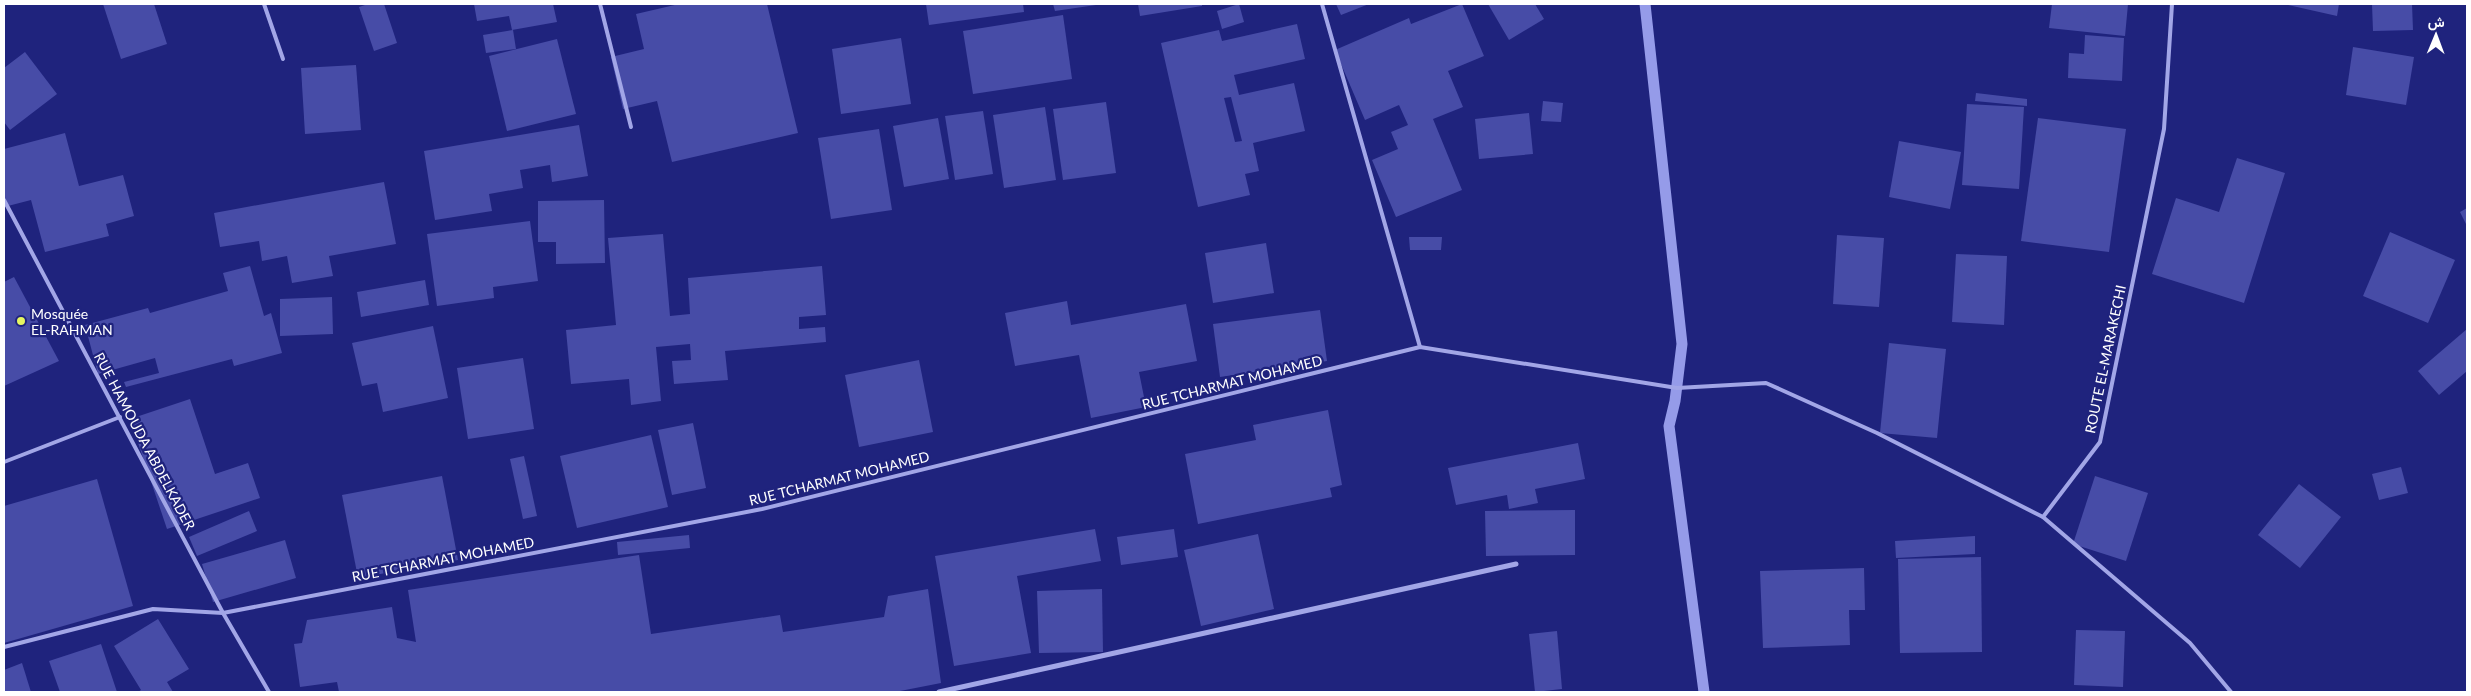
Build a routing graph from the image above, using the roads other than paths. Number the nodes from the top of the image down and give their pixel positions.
1 (264, 4) edge
2 (600, 4) edge
3 (1322, 4) edge
4 (2172, 4) edge
5 (283, 59) dead end
6 (631, 126) dead end
7 (4, 200) edge
8 (1420, 347) junction
9 (120, 417) junction
10 (4, 462) edge
11 (2043, 517) junction
12 (1516, 564) dead end
13 (224, 614) junction
14 (4, 647) edge
15 (269, 692) edge
16 (939, 692) edge
17 (2231, 692) edge

1 - 5 lane
2 - 6 lane
3 - 8 lane
4 - 11 lane, ROUTE EL-MARAKECHI
7 - 9 lane, RUE HAMOUDA ABDELKADER
8 - 11 lane, RUE TCHARMAT MOHAMED
8 - 13 lane, RUE TCHARMAT MOHAMED
9 - 10 lane
9 - 13 lane, RUE HAMOUDA ABDELKADER
11 - 17 lane
12 - 16 street
13 - 14 lane, RUE TCHARMAT MOHAMED
13 - 15 lane, RUE HAMOUDA ABDELKADER

